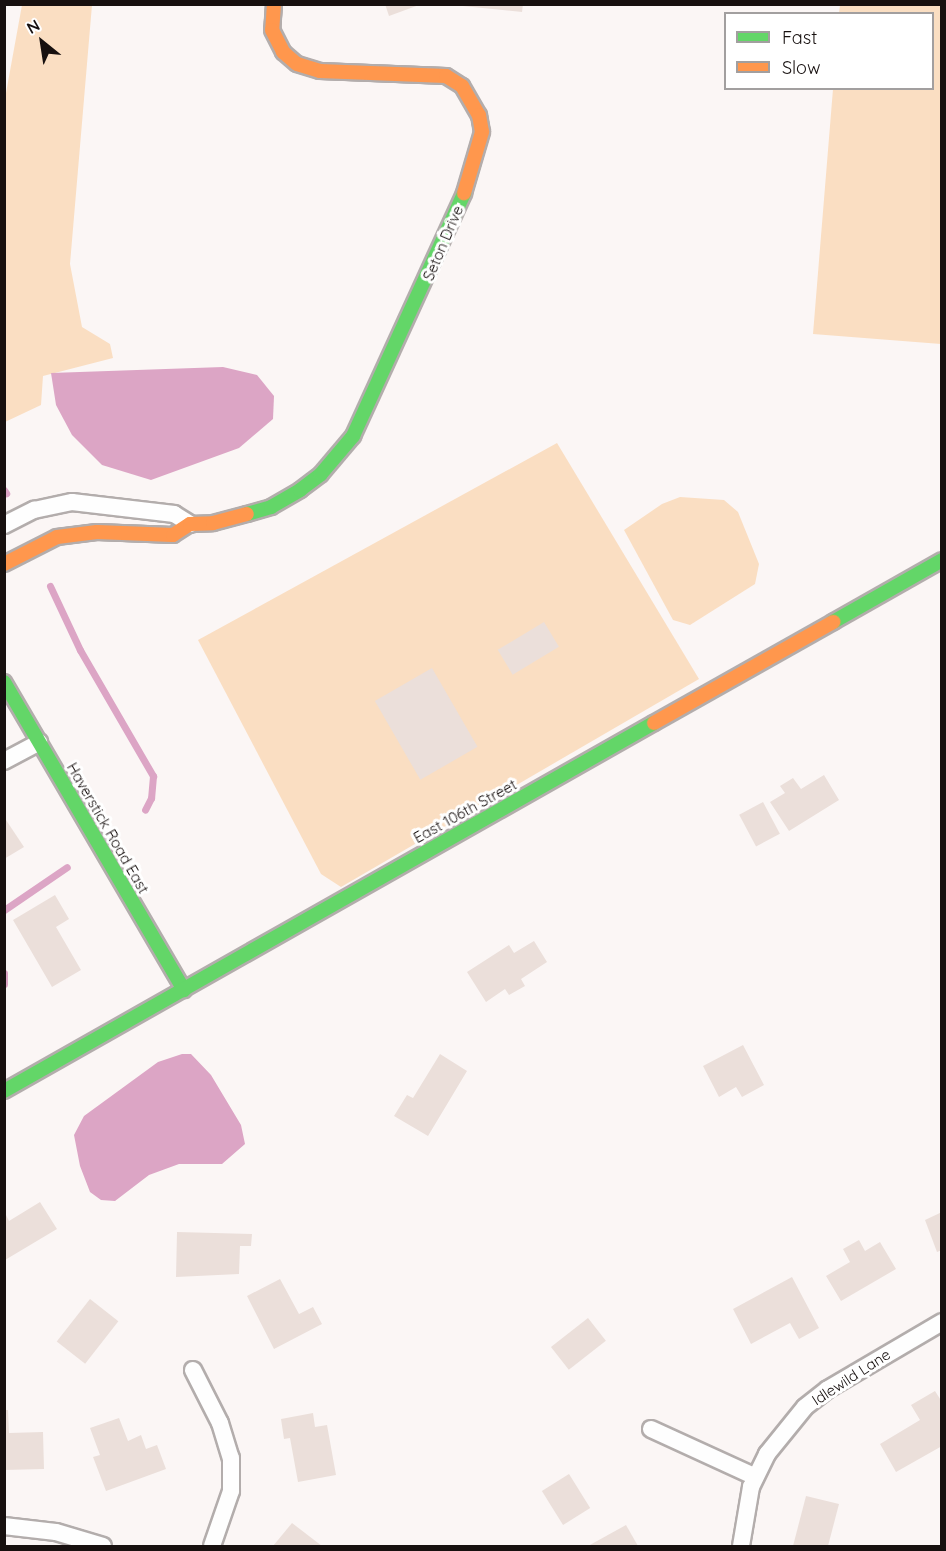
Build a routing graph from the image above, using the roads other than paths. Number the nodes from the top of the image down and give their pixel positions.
1 (274, 4) edge
2 (190, 524) junction
3 (4, 525) edge
4 (942, 560) edge
5 (4, 564) edge
6 (4, 682) edge
7 (39, 742) junction
8 (4, 761) edge
9 (184, 990) junction
10 (4, 1091) edge
11 (942, 1322) edge
12 (193, 1370) dead end
13 (651, 1429) dead end
14 (756, 1477) junction
15 (4, 1526) edge
16 (103, 1546) edge
17 (212, 1546) edge
18 (741, 1546) edge

1 - 2 street, Seton Drive
2 - 3 street, Seton Drive
2 - 5 street, Seton Drive
4 - 9 street, East 106th Street
6 - 7 street, Haverstick Road East
7 - 8 street
7 - 9 street, Haverstick Road East
9 - 10 street, East 106th Street
11 - 14 street, Idlewild Lane
12 - 17 street
13 - 14 street
14 - 18 street, Idlewild Lane
15 - 16 street

